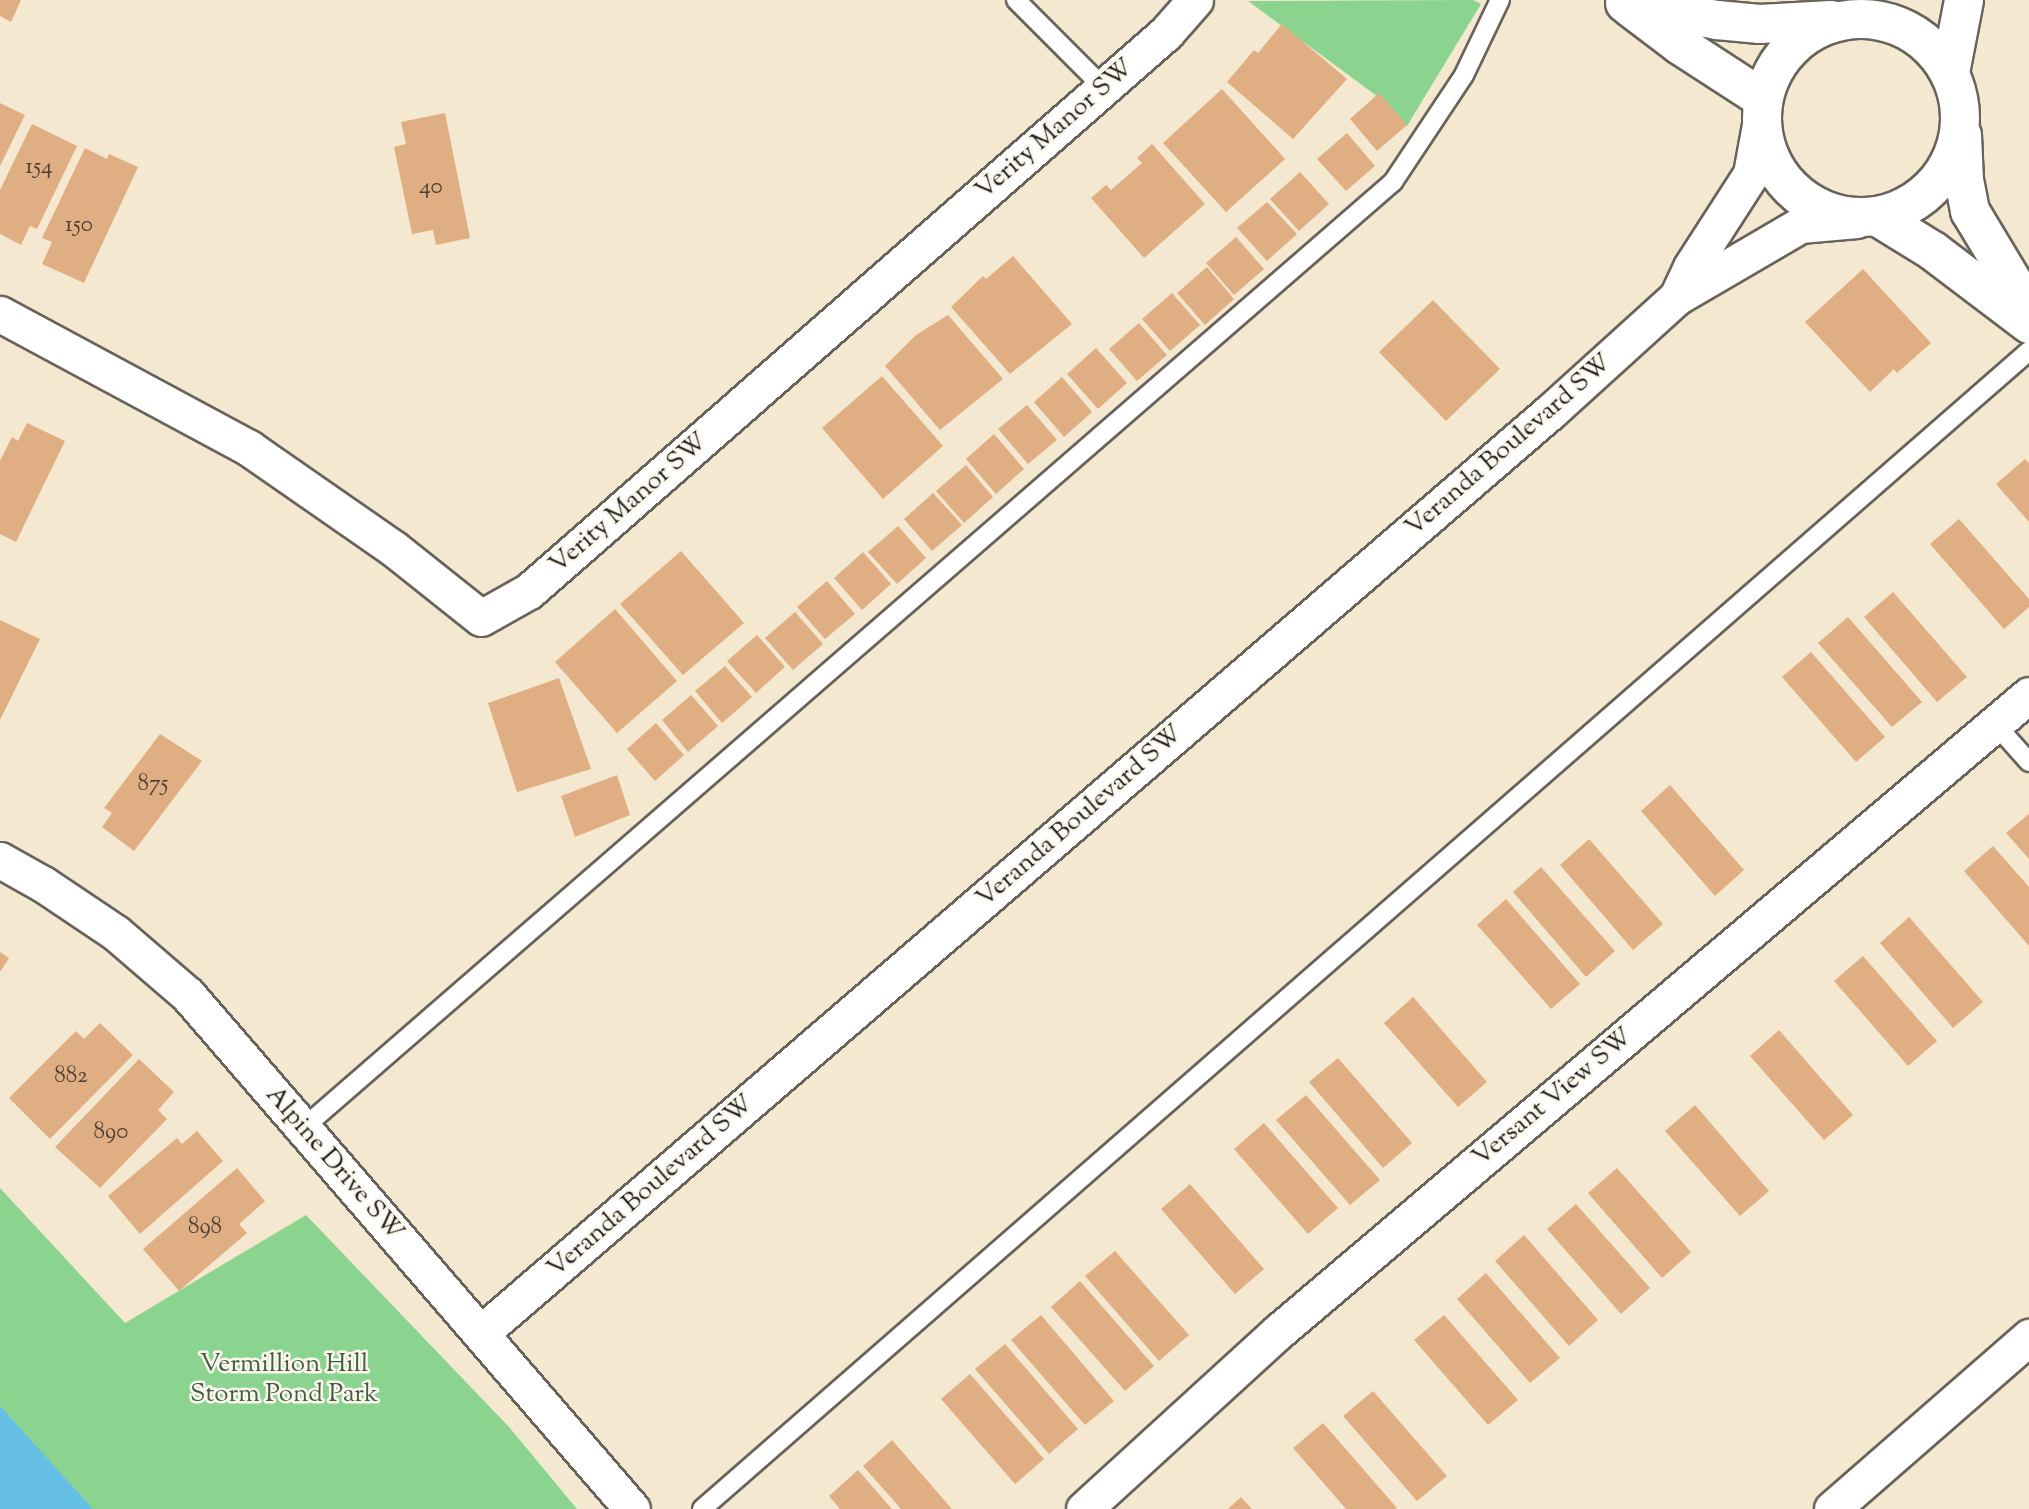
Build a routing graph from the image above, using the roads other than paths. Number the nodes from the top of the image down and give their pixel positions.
1 (1016, 0) edge
2 (1195, 0) edge
3 (1500, 0) edge
4 (1964, 0) edge
5 (1622, 1) edge
6 (1865, 13) edge
7 (1950, 73) junction
8 (1104, 88) junction
9 (1762, 109) junction
10 (1961, 112) junction
11 (1868, 219) junction
12 (1677, 297) junction
13 (2029, 309) edge
14 (0, 314) edge
15 (2029, 324) edge
16 (2029, 351) edge
17 (2029, 695) edge
18 (1995, 724) junction
19 (2029, 762) edge
20 (0, 860) edge
21 (302, 1129) junction
22 (481, 1333) junction
23 (2029, 1337) edge
24 (632, 1509) edge
25 (702, 1509) edge
26 (1084, 1509) edge
27 (1832, 1509) edge

1 - 8 lane
2 - 8 street, Verity Manor SW
3 - 21 lane
4 - 7 street
5 - 6 street
5 - 9 street
6 - 7 street
6 - 9 street
7 - 10 street
8 - 14 street, Verity Manor SW
9 - 11 street
9 - 12 street, Veranda Boulevard SW
10 - 11 street
10 - 13 street
11 - 12 street, Veranda Boulevard SW
11 - 15 street
12 - 22 street, Veranda Boulevard SW
16 - 25 lane
17 - 18 street, Versant View SW
18 - 19 lane
18 - 26 street, Versant View SW
20 - 21 street, Alpine Drive SW
21 - 22 street, Alpine Drive SW
22 - 24 street, Alpine Drive SW
23 - 27 street

